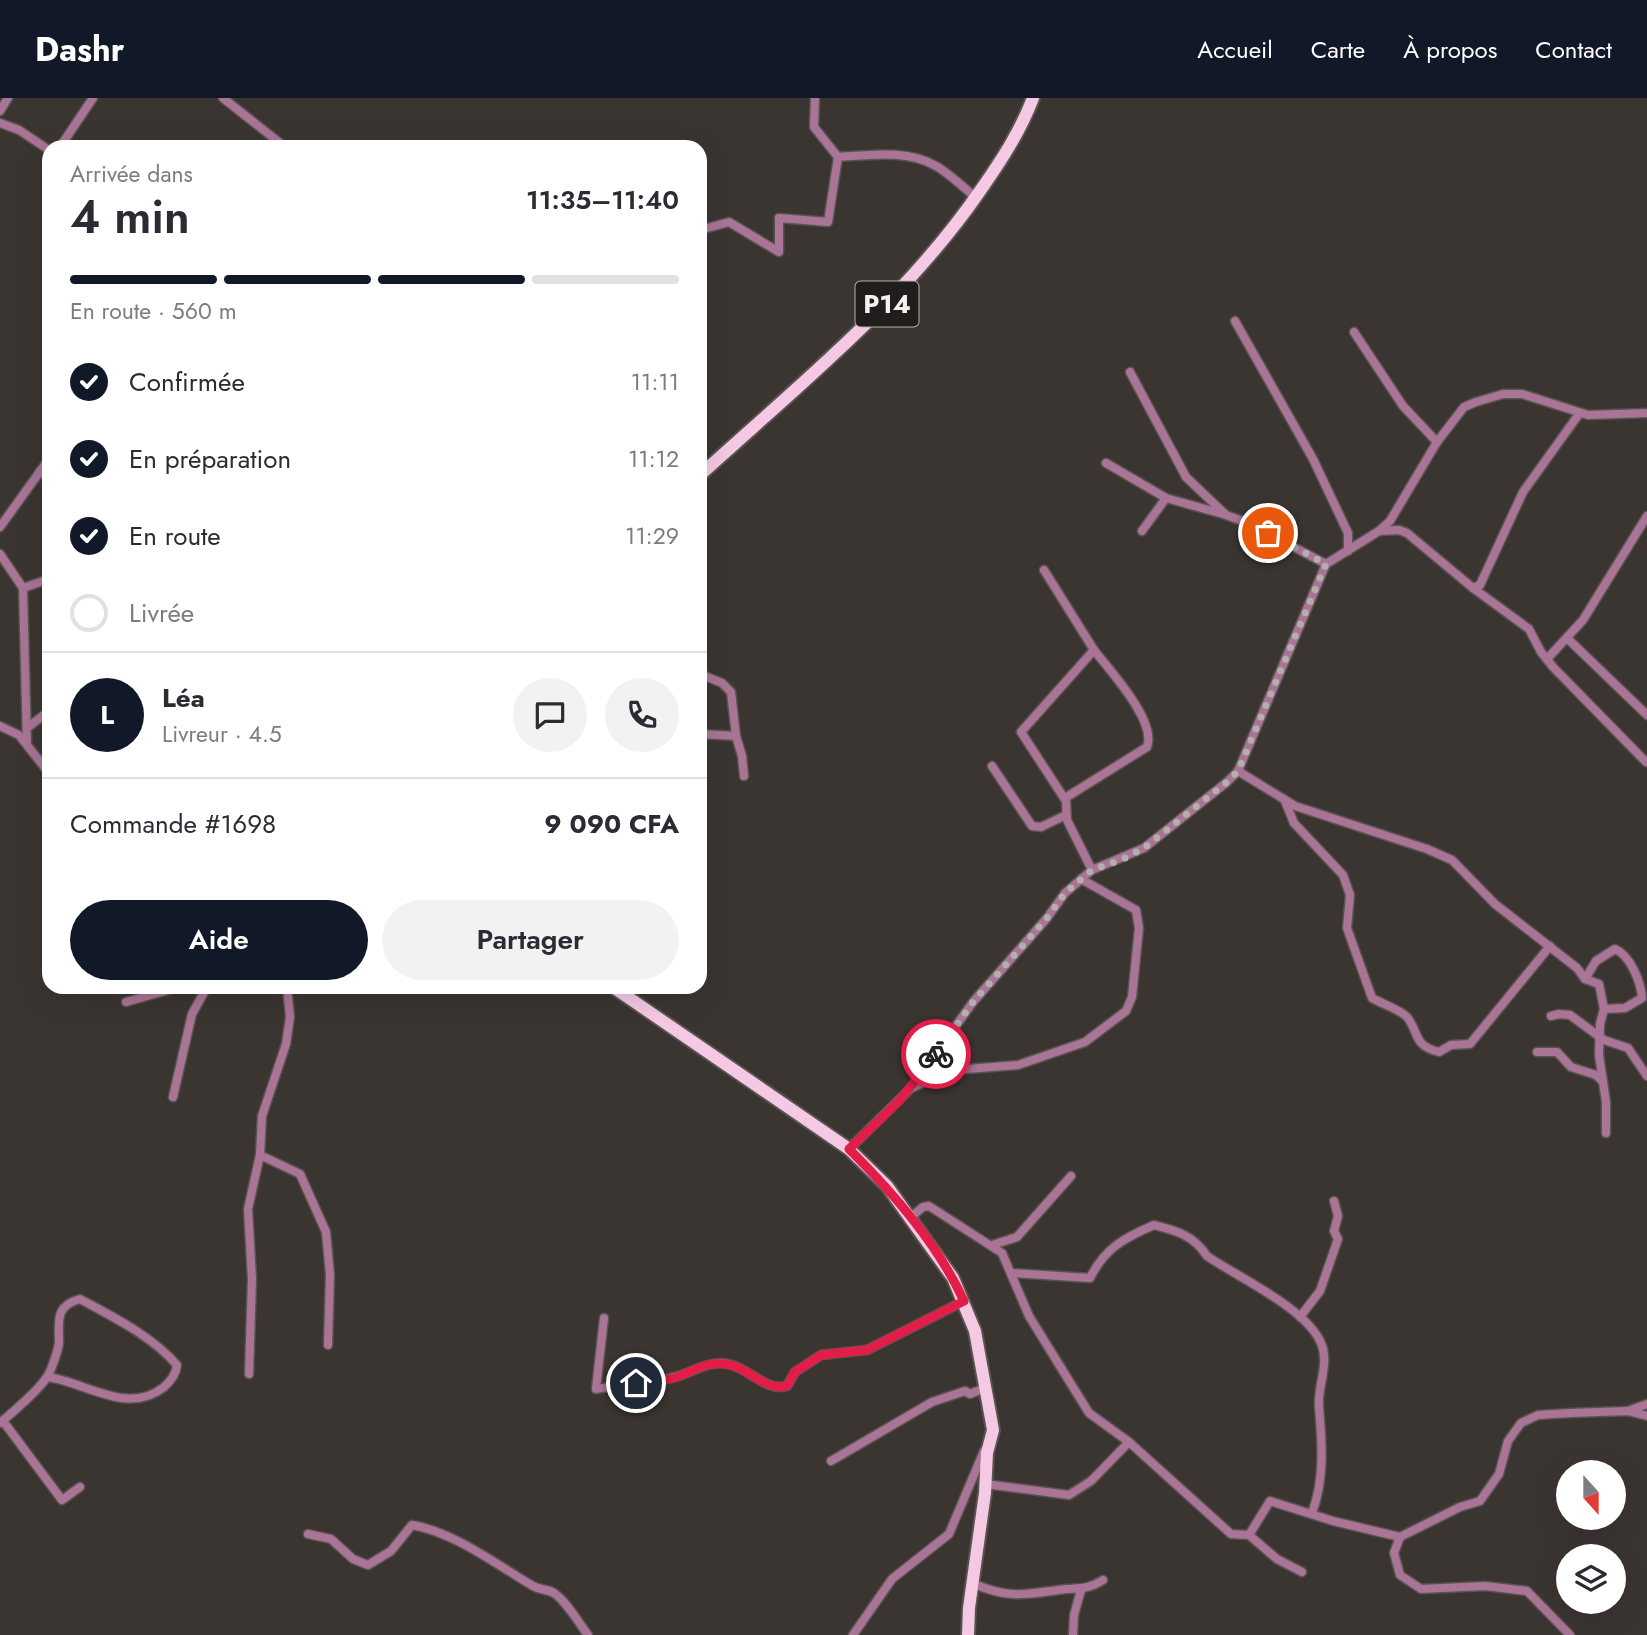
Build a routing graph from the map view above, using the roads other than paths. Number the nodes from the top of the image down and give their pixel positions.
1 (8, 98) edge
2 (93, 98) edge
3 (223, 98) edge
4 (815, 98) edge
5 (1033, 98) edge
6 (0, 111) edge
7 (0, 123) edge
8 (65, 140) edge
9 (276, 140) edge
10 (42, 145) edge
11 (838, 157) junction
12 (976, 198) junction
13 (707, 228) edge
14 (1235, 321) dead end
15 (1353, 332) dead end
16 (1130, 372) dead end
17 (1647, 413) edge
18 (1579, 414) junction
19 (1437, 442) junction
20 (1106, 463) dead end
21 (42, 468) edge
22 (707, 469) edge
23 (40, 471) joint
24 (1166, 498) junction
25 (1226, 515) junction
26 (1647, 516) edge
27 (0, 527) edge
28 (1142, 531) dead end
29 (1379, 531) junction
30 (1348, 551) junction
31 (0, 554) edge
32 (1326, 564) junction
33 (1044, 570) dead end
34 (42, 581) edge
35 (23, 588) junction
36 (1473, 588) junction
37 (1567, 638) junction
38 (1094, 650) junction
39 (1547, 659) junction
40 (707, 677) edge
41 (1647, 715) edge
42 (42, 716) edge
43 (0, 726) edge
44 (27, 728) junction
45 (707, 734) edge
46 (736, 736) junction
47 (27, 743) junction
48 (1646, 762) edge
49 (42, 763) edge
50 (992, 766) dead end
51 (1238, 771) junction
52 (744, 776) dead end
53 (1065, 798) junction
54 (1285, 801) junction
55 (1066, 815) junction
56 (1092, 870) junction
57 (1081, 879) junction
58 (1550, 946) junction
59 (1585, 979) junction
60 (154, 994) edge
61 (203, 994) edge
62 (288, 994) edge
63 (623, 994) edge
64 (126, 1002) dead end
65 (1604, 1009) junction
66 (1551, 1016) dead end
67 (1600, 1034) junction
68 (1538, 1052) dead end
69 (1647, 1076) edge
70 (1603, 1082) junction
71 (911, 1088) junction
72 (173, 1097) dead end
73 (1606, 1133) dead end
74 (849, 1149) junction
75 (260, 1155) junction
76 (1071, 1176) dead end
77 (1334, 1201) dead end
78 (911, 1217) junction
79 (992, 1245) junction
80 (1011, 1273) junction
81 (964, 1301) junction
82 (1300, 1317) junction
83 (604, 1318) dead end
84 (328, 1345) dead end
85 (249, 1374) dead end
86 (48, 1377) junction
87 (987, 1387) junction
88 (1647, 1404) edge
89 (1628, 1411) junction
90 (1647, 1416) edge
91 (1, 1422) edge
92 (993, 1430) junction
93 (1129, 1442) junction
94 (831, 1461) dead end
95 (985, 1484) junction
96 (80, 1487) dead end
97 (1312, 1513) junction
98 (308, 1534) dead end
99 (1249, 1535) junction
100 (1400, 1537) junction
101 (1302, 1572) dead end
102 (1103, 1580) dead end
103 (972, 1583) junction
104 (1081, 1590) junction
105 (588, 1635) edge
106 (853, 1635) edge
107 (968, 1635) edge
108 (1073, 1635) edge
109 (1570, 1635) edge

1 - 6 street
2 - 8 street
3 - 9 street
4 - 11 street
5 - 12 main road, P14
7 - 10 street
11 - 12 street
11 - 13 street
12 - 22 main road, P14
14 - 30 street
15 - 19 street
16 - 25 street
17 - 18 street
18 - 19 street
18 - 36 street
19 - 29 street
20 - 24 street
21 - 23 street
23 - 27 street
24 - 25 street
24 - 28 street
25 - 32 street
26 - 37 street
29 - 30 street
29 - 36 street
30 - 32 street
31 - 35 street
32 - 51 street
33 - 38 street
34 - 35 street
35 - 44 street
36 - 39 street
37 - 39 street
37 - 41 street
38 - 53 street
38 - 53 street
39 - 48 street
40 - 46 street
42 - 44 street
43 - 47 street
44 - 47 street
45 - 46 street
46 - 52 street
47 - 49 street
50 - 55 street
51 - 54 street
51 - 56 street
53 - 55 street
54 - 58 street
54 - 58 street
55 - 56 street
56 - 57 street
57 - 71 street
57 - 71 street
58 - 59 street
59 - 65 street
59 - 65 street
60 - 64 street
61 - 72 street
62 - 75 street
63 - 74 main road
65 - 67 street
66 - 67 street
67 - 69 street
67 - 70 street
68 - 70 street
70 - 73 street
71 - 74 street
74 - 78 main road
75 - 84 street
75 - 85 street
76 - 79 street
77 - 82 street
78 - 79 street
78 - 81 main road
79 - 80 street
80 - 82 street
80 - 93 street
81 - 83 street
81 - 87 main road
82 - 97 street
86 - 86 street
86 - 91 street
87 - 92 main road
87 - 94 street
88 - 89 street
89 - 90 street
89 - 100 street
91 - 96 street
92 - 95 main road
92 - 106 street
93 - 95 street
93 - 99 street
95 - 103 main road
97 - 99 street
97 - 100 street
98 - 105 street
99 - 101 street
100 - 109 street
102 - 104 street
103 - 104 street
103 - 107 main road
104 - 108 street

